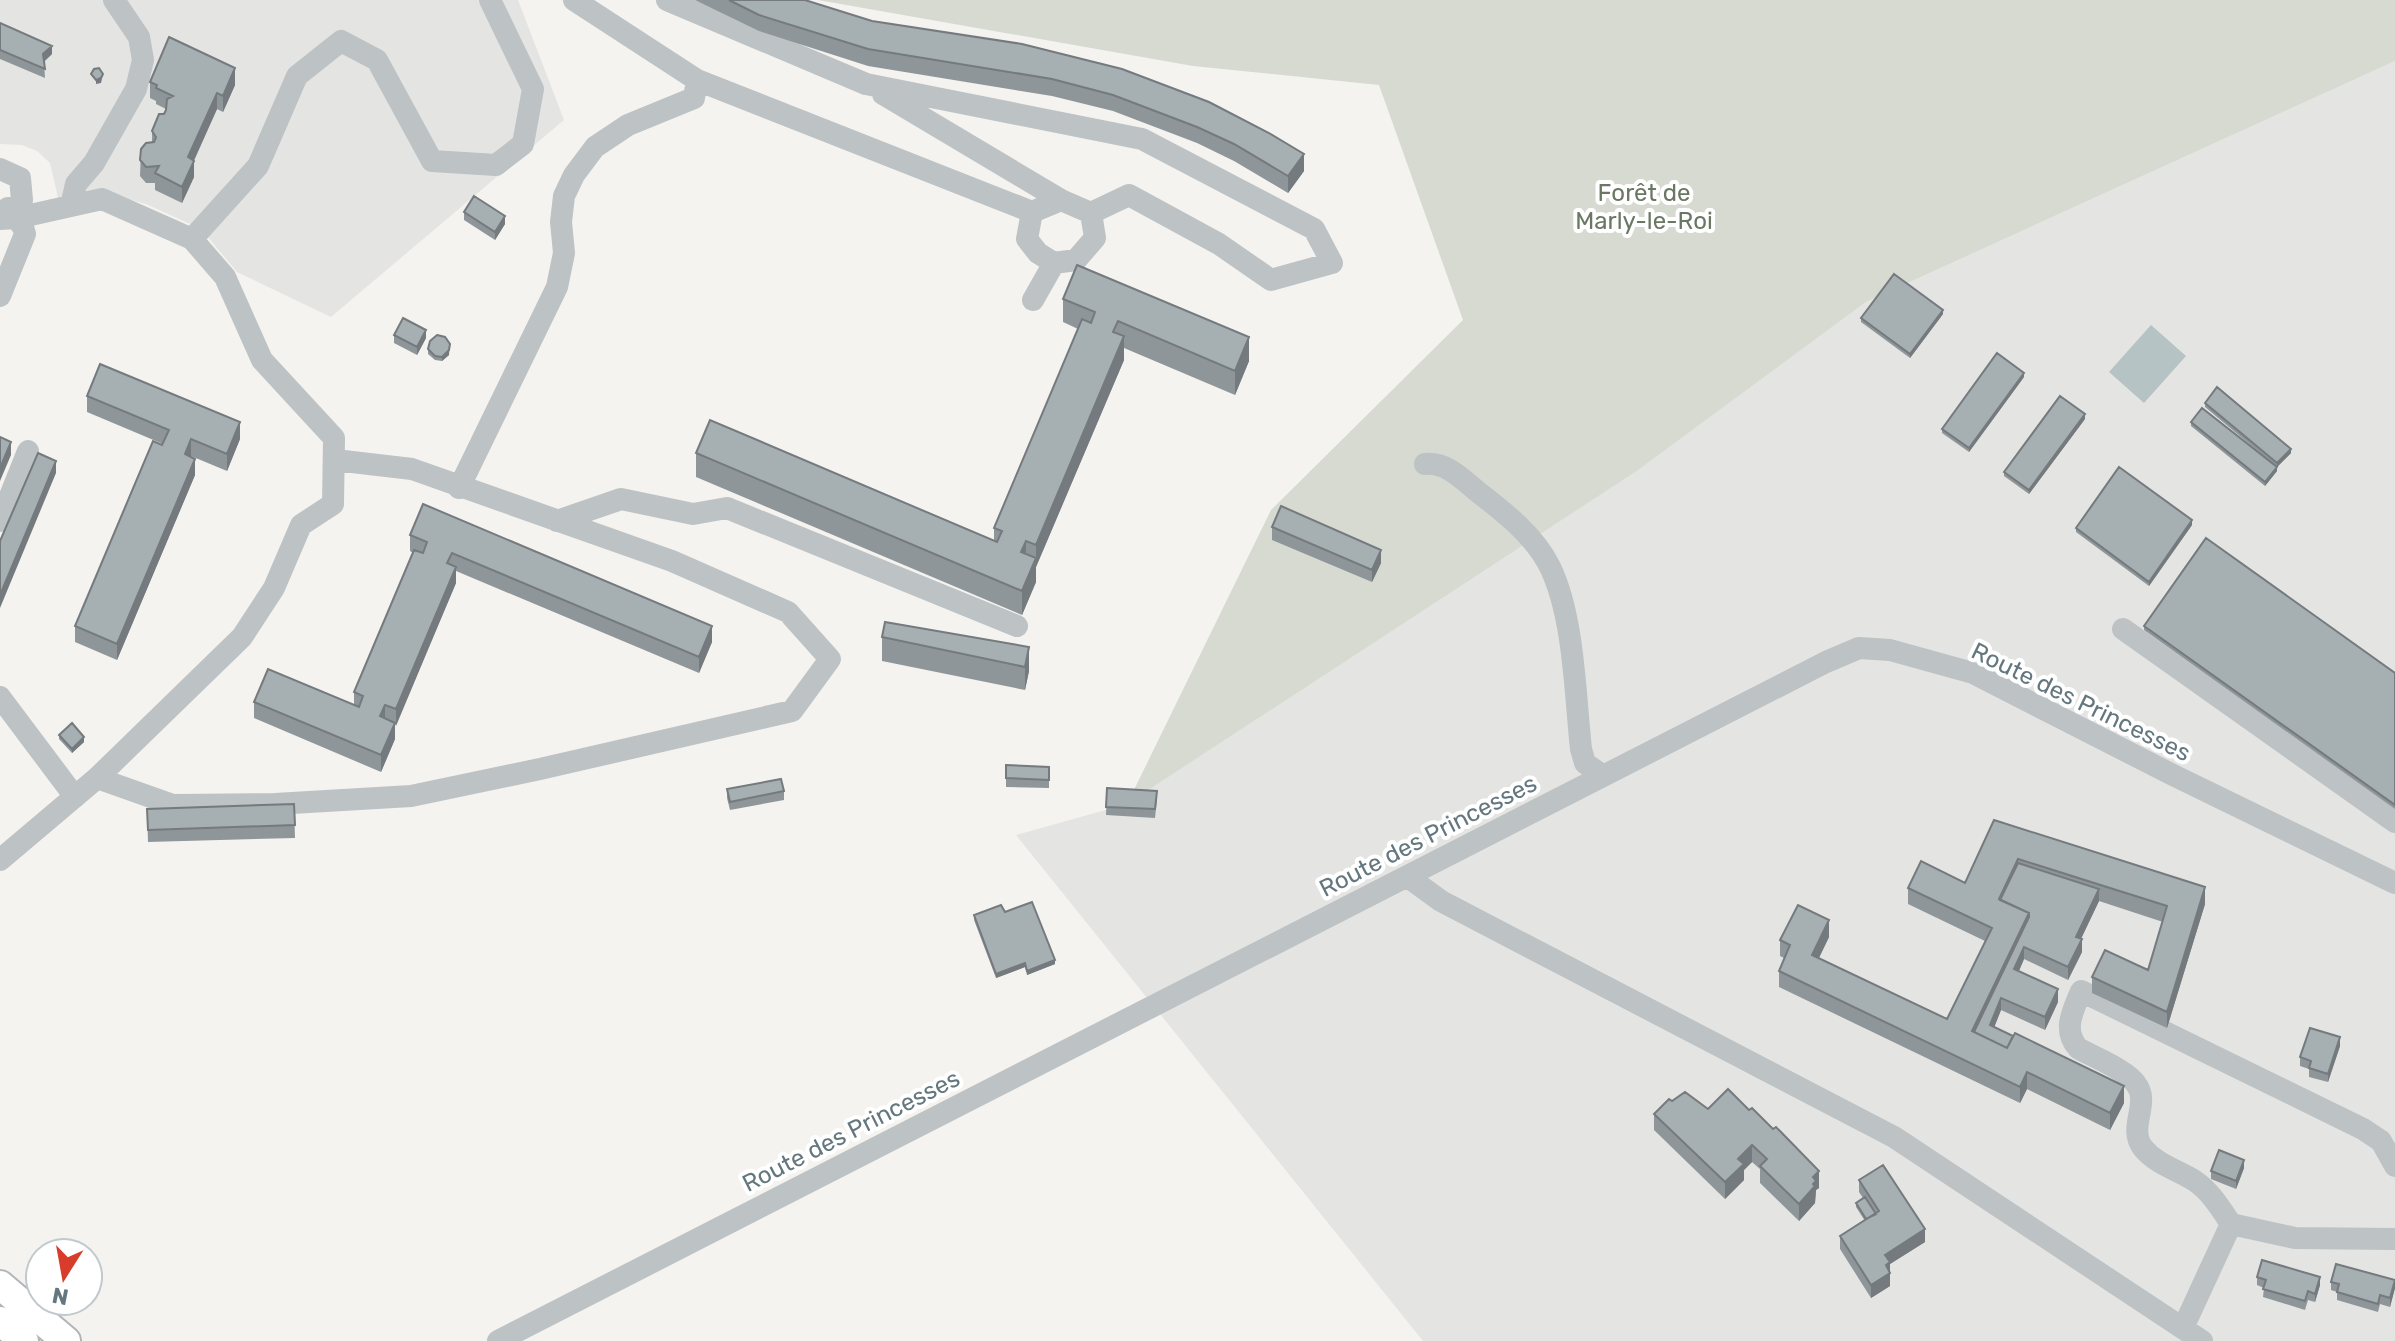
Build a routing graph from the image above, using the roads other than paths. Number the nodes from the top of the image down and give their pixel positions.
1 (114, 0) edge
2 (490, 0) edge
3 (574, 0) edge
4 (667, 0) edge
5 (697, 80) junction
6 (866, 84) junction
7 (0, 169) edge
8 (0, 191) edge
9 (1061, 200) junction
10 (71, 206) junction
11 (10, 211) edge
12 (1032, 212) junction
13 (1091, 213) junction
14 (192, 239) junction
15 (1054, 263) junction
16 (0, 296) edge
17 (1033, 300) dead end
18 (28, 451) dead end
19 (335, 460) junction
20 (1425, 464) dead end
21 (459, 488) junction
22 (0, 521) edge
23 (557, 521) junction
24 (1017, 626) dead end
25 (2123, 629) dead end
26 (0, 697) edge
27 (1603, 776) junction
28 (97, 778) junction
29 (75, 797) junction
30 (2395, 822) edge
31 (0, 860) edge
32 (1408, 877) junction
33 (2395, 883) edge
34 (2395, 1166) edge
35 (2231, 1224) junction
36 (2395, 1239) edge
37 (0, 1285) edge
38 (0, 1321) edge
39 (2183, 1328) junction
40 (24, 1341) edge
41 (66, 1341) edge
42 (498, 1341) edge
43 (2202, 1341) edge

1 - 10 street
2 - 14 street
3 - 5 street
4 - 6 street
5 - 12 street
5 - 21 street
6 - 9 street
6 - 13 street
7 - 11 street
8 - 11 street
9 - 12 street
9 - 13 street
10 - 11 street
10 - 14 street
11 - 16 street
12 - 15 street
13 - 15 street
14 - 19 street
15 - 17 street
18 - 22 street
19 - 21 street
19 - 28 street
20 - 27 street
21 - 23 street
23 - 24 street
23 - 28 street
25 - 30 street
26 - 29 street
27 - 32 street, Route des Princesses
27 - 33 street, Route des Princesses
28 - 29 street
29 - 31 street
32 - 39 street
32 - 42 street, Route des Princesses
34 - 35 street
35 - 36 street
35 - 39 street
37 - 41 main road
38 - 40 main road
39 - 43 street

